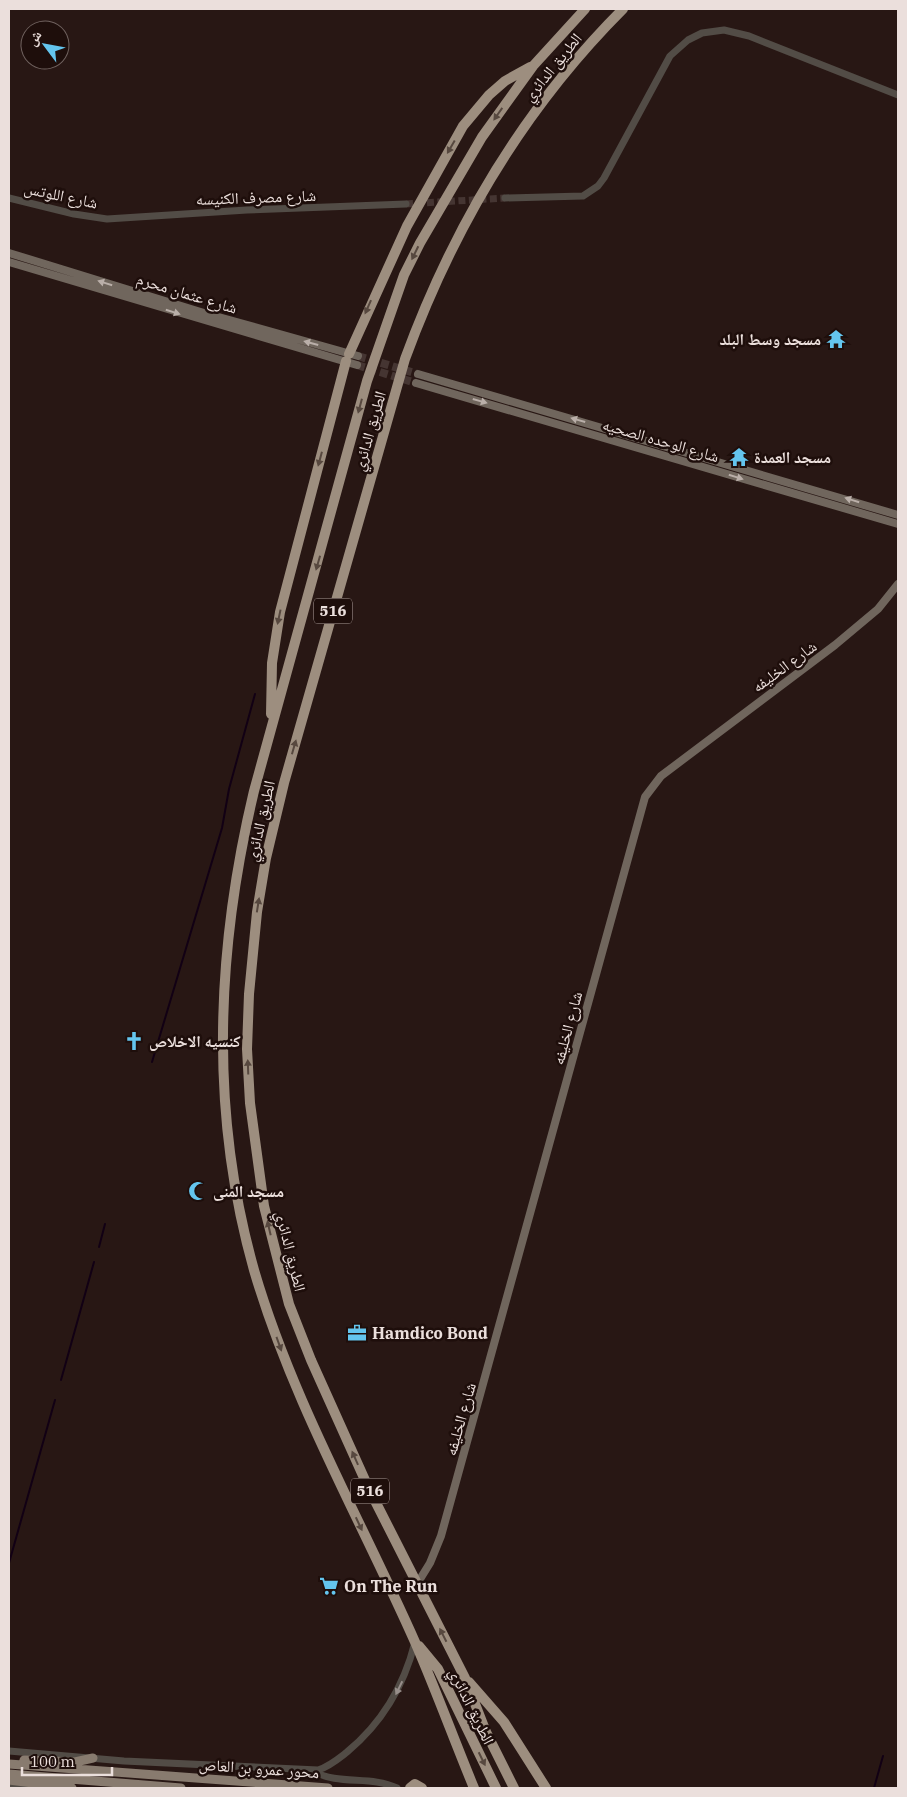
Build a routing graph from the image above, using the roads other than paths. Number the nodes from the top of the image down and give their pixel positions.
1 (585, 9) edge
2 (623, 9) edge
3 (533, 66) junction
4 (898, 95) edge
5 (9, 198) edge
6 (505, 198) tunnel mouth
7 (406, 204) tunnel mouth
8 (107, 218) joint
9 (9, 254) edge
10 (9, 262) edge
11 (351, 357) junction
12 (356, 365) tunnel mouth
13 (418, 374) tunnel mouth
14 (416, 383) tunnel mouth
15 (461, 387) junction
16 (459, 395) junction
17 (667, 446) junction
18 (664, 456) junction
19 (884, 510) junction
20 (898, 515) edge
21 (881, 519) junction
22 (898, 524) edge
23 (898, 584) edge
24 (272, 724) junction
25 (417, 1584) junction
26 (415, 1642) junction
27 (465, 1678) junction
28 (9, 1751) edge
29 (93, 1758) junction
30 (9, 1762) edge
31 (535, 1768) junction
32 (313, 1771) junction
33 (9, 1774) edge
34 (9, 1780) edge
35 (9, 1786) edge
36 (31, 1788) edge
37 (72, 1788) edge
38 (180, 1788) edge
39 (328, 1788) edge
40 (397, 1788) edge
41 (410, 1788) edge
42 (422, 1788) edge
43 (474, 1788) edge
44 (496, 1788) edge
45 (514, 1788) edge
46 (546, 1788) edge
47 (554, 1788) edge

1 - 3 highway, الطريق الدائري / 516
25 -> 2 highway, الطريق الدائري / 516
3 -> 11 highway
3 -> 24 highway, الطريق الدائري / 516
4 - 6 street
5 - 8 street, شارع اللوتس
7 - 8 street, شارع مصرف الكنيسه
11 -> 9 main road, شارع عثمان محرم
10 -> 11 main road, شارع عثمان محرم
11 - 12 main road, شارع عثمان محرم
11 -> 24 highway
13 - 15 main road, شارع الوحده الصحيه
14 - 16 main road, شارع الوحده الصحيه
15 - 16 main road
17 -> 15 main road, شارع الوحده الصحيه
16 -> 18 main road, شارع الوحده الصحيه
17 - 18 main road
19 -> 17 main road, شارع الوحده الصحيه
18 -> 21 main road, شارع الوحده الصحيه
19 - 20 main road, شارع الوحده الصحيه
19 - 21 main road
21 - 22 main road, شارع الوحده الصحيه
23 - 25 main road, شارع الخليفه
24 -> 26 highway, الطريق الدائري / 516
27 -> 25 highway, الطريق الدائري / 516
26 -> 32 street
26 - 43 highway, الطريق الدائري / 516
26 -> 44 highway, الطريق الدائري / 516
27 - 31 highway, الطريق الدائري / 516
27 - 45 highway, الطريق الدائري / 516
28 - 29 street
29 - 30 main road
29 - 32 street
30 - 39 main road, محور عمرو بن العاص
31 - 46 highway, الطريق الدائري / 516
31 - 47 highway
32 - 40 street
33 - 38 main road, محور عمرو بن العاص
34 - 37 main road
35 - 36 street
41 - 42 highway

